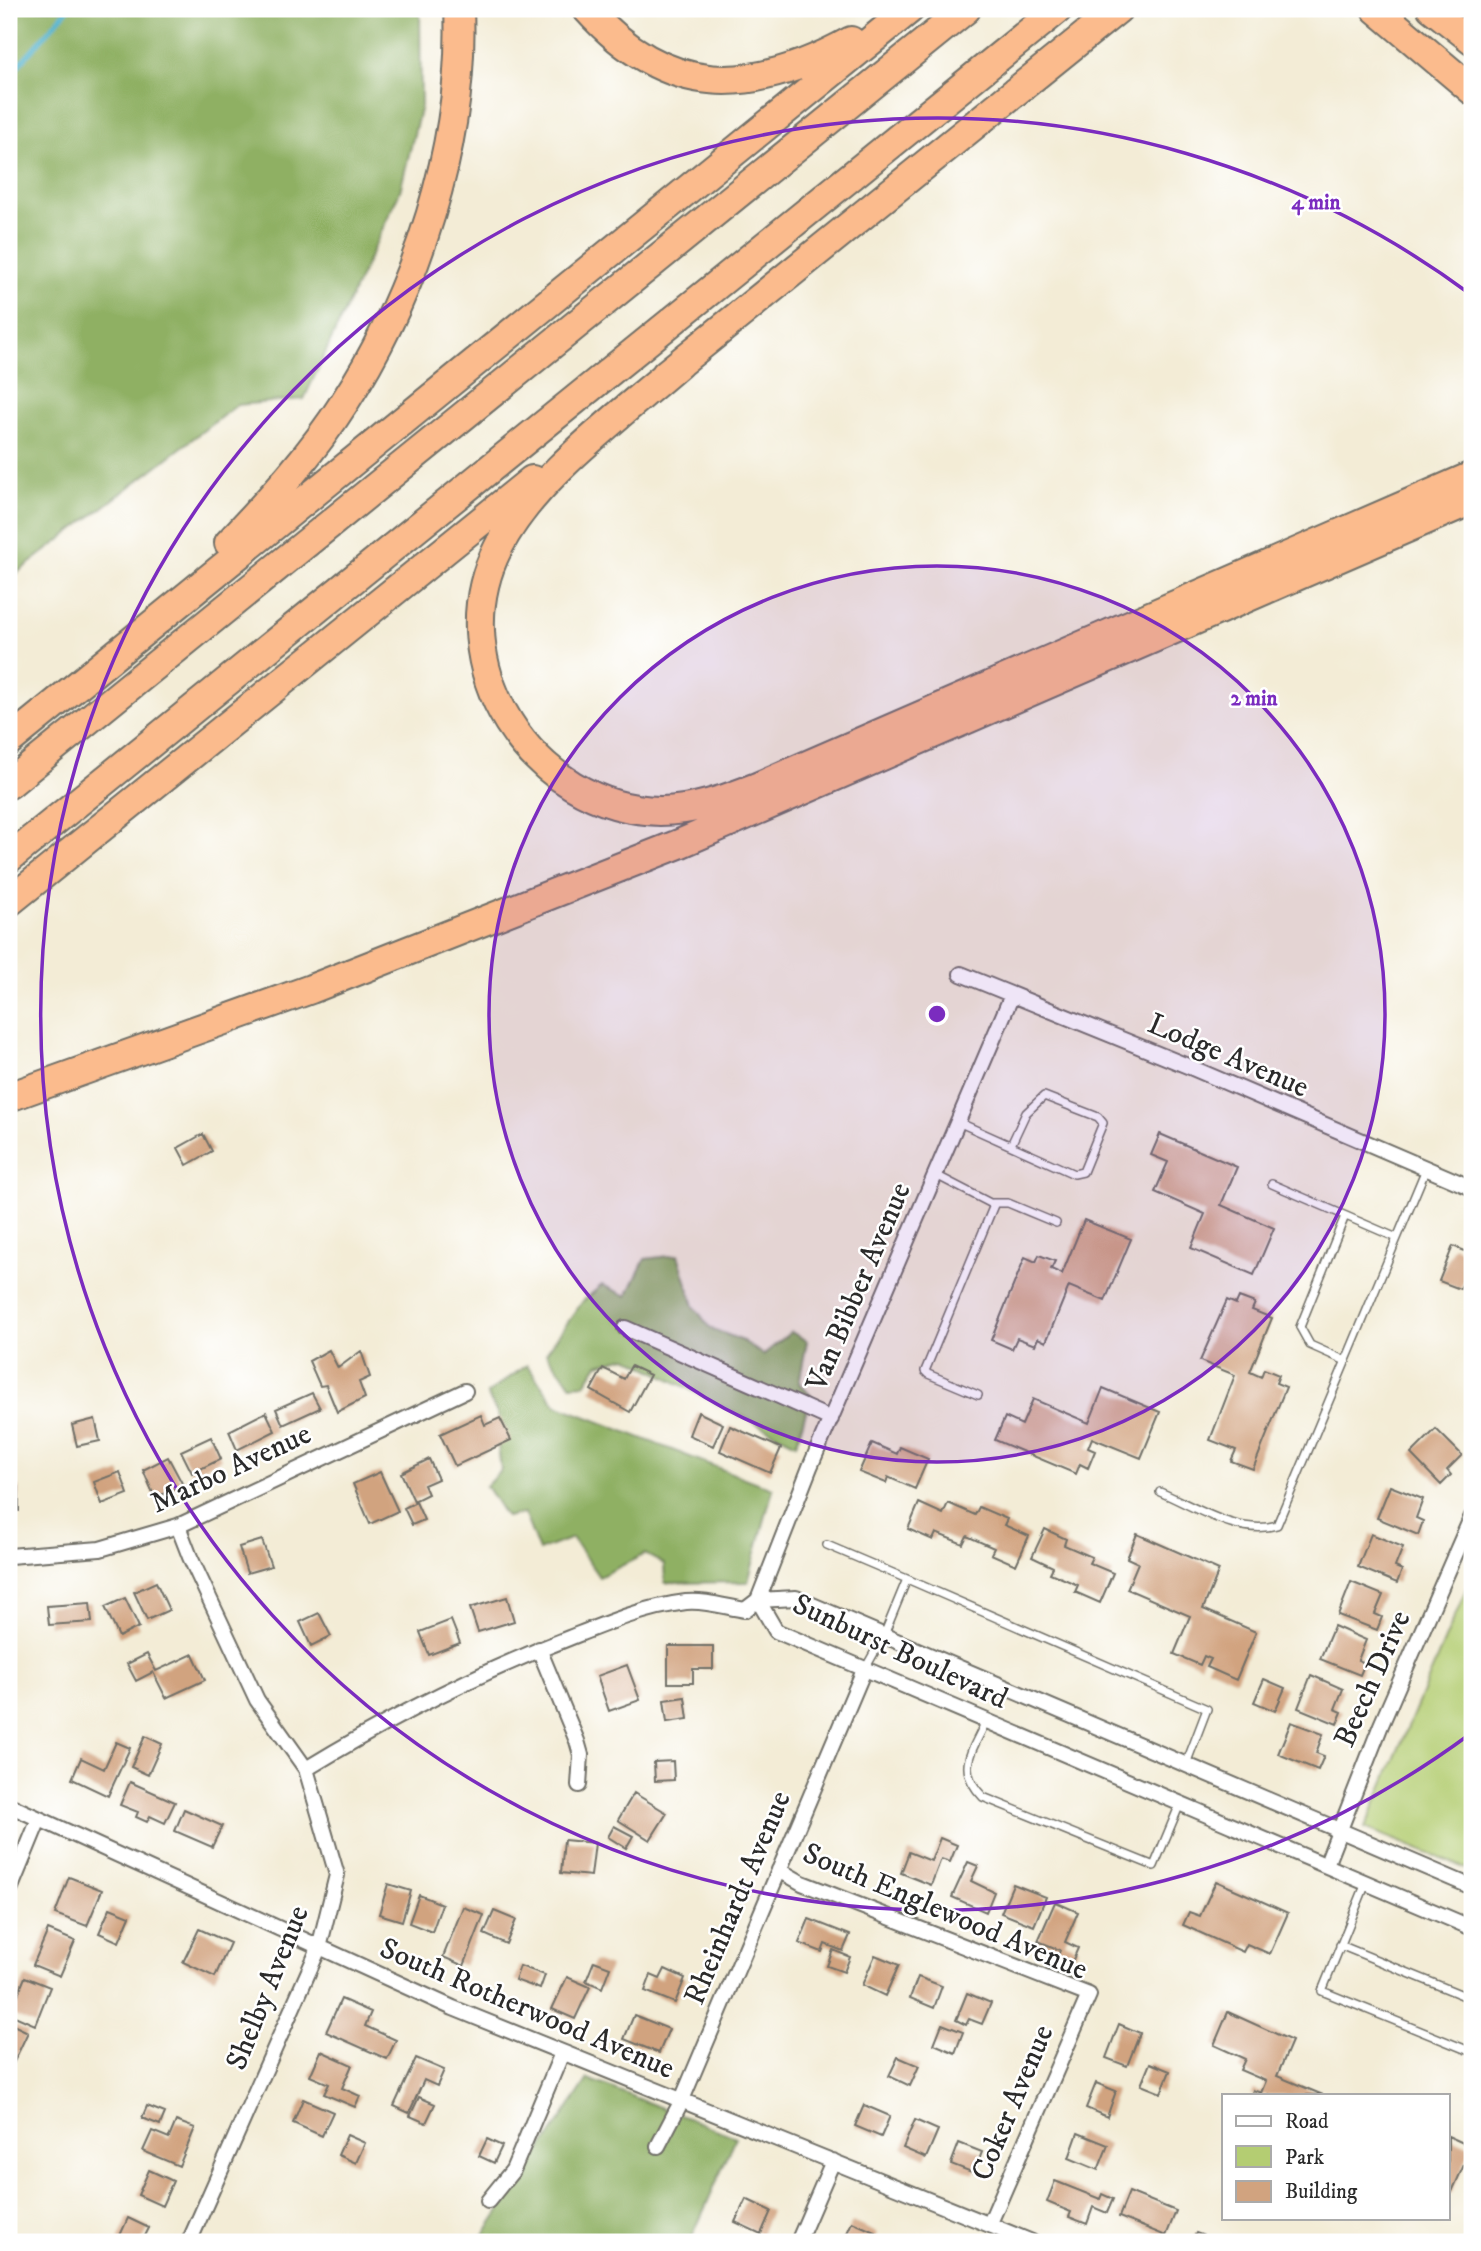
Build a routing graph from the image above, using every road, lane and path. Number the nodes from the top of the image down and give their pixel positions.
1 (459, 9) edge
2 (587, 9) edge
3 (910, 9) edge
4 (966, 9) edge
5 (1058, 9) edge
6 (1118, 9) edge
7 (1131, 9) edge
8 (1376, 9) edge
9 (1430, 9) edge
10 (1472, 42) edge
11 (1422, 47) junction
12 (1065, 54) junction
13 (1472, 83) edge
14 (1472, 90) edge
15 (679, 364) junction
16 (1472, 477) edge
17 (1472, 500) edge
18 (161, 617) junction
19 (9, 741) edge
20 (9, 784) edge
21 (9, 858) edge
22 (9, 902) edge
23 (961, 974) dead end
24 (1012, 995) junction
25 (9, 1097) edge
26 (958, 1122) junction
27 (1011, 1145) junction
28 (1426, 1169) junction
29 (936, 1175) junction
30 (1272, 1184) dead end
31 (1472, 1188) edge
32 (992, 1203) junction
33 (1345, 1216) junction
34 (1056, 1223) dead end
35 (1397, 1238) junction
36 (625, 1328) dead end
37 (1346, 1361) junction
38 (465, 1391) dead end
39 (978, 1395) dead end
40 (831, 1419) junction
41 (1160, 1492) dead end
42 (1472, 1516) edge
43 (178, 1526) junction
44 (827, 1545) dead end
45 (9, 1556) edge
46 (907, 1579) junction
47 (758, 1600) junction
48 (884, 1635) junction
49 (538, 1649) junction
50 (864, 1670) junction
51 (986, 1721) junction
52 (1186, 1764) junction
53 (306, 1769) junction
54 (579, 1785) dead end
55 (1180, 1803) junction
56 (9, 1805) edge
57 (39, 1819) junction
58 (1339, 1829) junction
59 (1326, 1865) junction
60 (779, 1870) junction
61 (1366, 1882) junction
62 (1472, 1887) edge
63 (9, 1892) edge
64 (1472, 1928) edge
65 (1340, 1945) junction
66 (319, 1948) junction
67 (1472, 1999) edge
68 (1085, 2003) joint
69 (1472, 2052) edge
70 (562, 2053) junction
71 (681, 2102) junction
72 (658, 2146) dead end
73 (833, 2161) junction
74 (488, 2202) dead end
75 (990, 2223) junction
76 (189, 2242) edge
77 (797, 2242) edge
78 (1031, 2242) edge

1 - 18 highway
2 - 3 highway
3 - 18 highway
4 - 20 highway
5 - 21 highway
6 - 12 highway
7 - 12 highway
8 - 11 highway
9 - 10 highway
11 - 13 highway
11 - 14 highway
12 - 15 highway
15 - 16 highway
15 - 22 highway
17 - 25 highway
18 - 19 highway
23 - 24 street, Lodge Avenue
24 - 26 street, Van Bibber Avenue
24 - 28 street, Lodge Avenue
26 - 27 lane
26 - 29 street, Van Bibber Avenue
27 - 27 lane
28 - 31 street, Lodge Avenue
28 - 35 lane
29 - 32 lane
29 - 40 street, Van Bibber Avenue
30 - 33 lane
32 - 34 lane
32 - 39 lane
33 - 35 lane
33 - 37 lane
35 - 37 lane
36 - 40 street
37 - 41 lane
38 - 43 street, Marbo Avenue
40 - 47 street, Van Bibber Avenue
42 - 58 street, Beech Drive
43 - 45 street, Marbo Avenue
43 - 53 street, Shelby Avenue
44 - 46 lane
46 - 48 lane
46 - 52 lane
47 - 48 street, Sunburst Boulevard
47 - 49 street
47 - 50 street, Sunburst Boulevard
48 - 50 lane
48 - 52 street, Sunburst Boulevard
49 - 53 street
49 - 54 street
50 - 51 street, Sunburst Boulevard
50 - 60 street, Rheinhardt Avenue
51 - 55 street, Sunburst Boulevard
51 - 55 lane
52 - 58 street, Sunburst Boulevard
53 - 66 street, Shelby Avenue
55 - 59 street, Sunburst Boulevard
56 - 57 street, South Rotherwood Avenue
57 - 63 street
57 - 66 street, South Rotherwood Avenue
58 - 59 street, Beech Drive
58 - 62 street, Sunburst Boulevard
59 - 61 street, Sunburst Boulevard
60 - 68 street, South Englewood Avenue
60 - 71 street, Rheinhardt Avenue
61 - 64 street, Sunburst Boulevard
61 - 65 lane
65 - 67 lane
65 - 69 lane
66 - 70 street, South Rotherwood Avenue
66 - 76 street, Shelby Avenue
68 - 75 street, Coker Avenue
70 - 71 street, South Rotherwood Avenue
70 - 74 street
71 - 72 street, Rheinhardt Avenue
71 - 73 street, South Rotherwood Avenue
73 - 75 street, South Rotherwood Avenue
73 - 77 street
75 - 78 street, South Rotherwood Avenue

